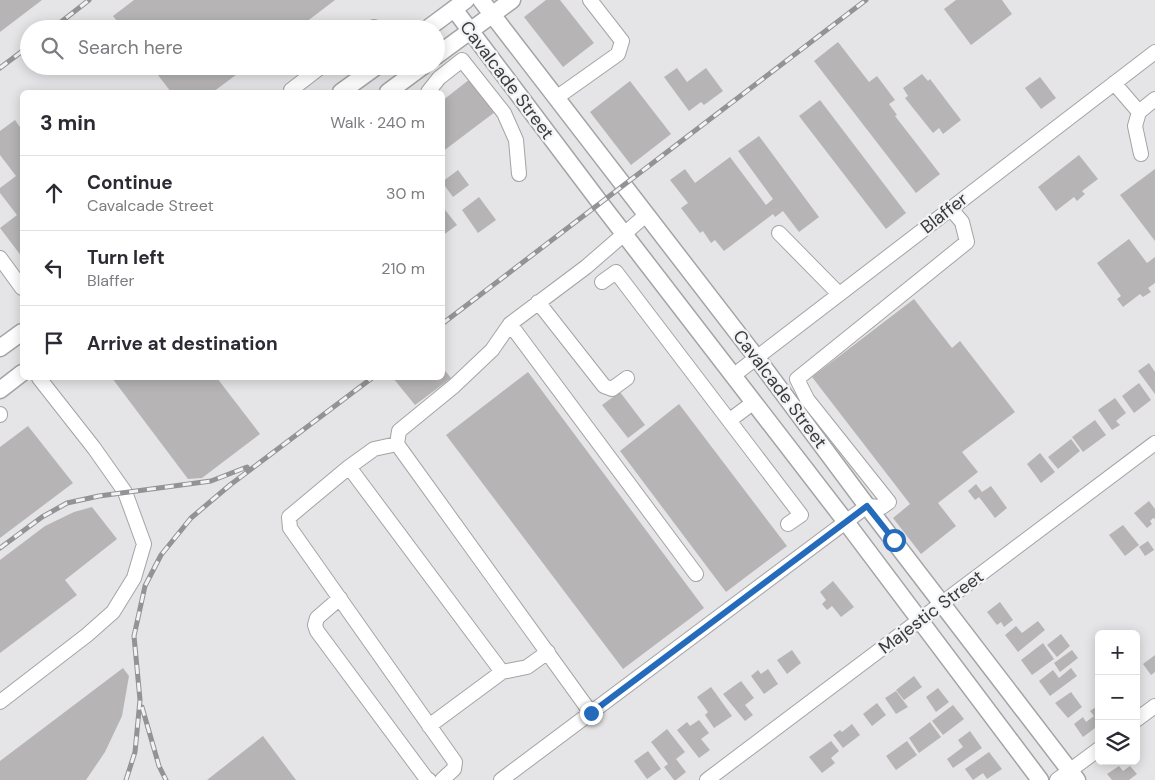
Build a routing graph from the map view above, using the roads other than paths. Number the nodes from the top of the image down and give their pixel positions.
1 (481, 0) edge
2 (512, 0) edge
3 (590, 0) edge
4 (456, 3) edge
5 (493, 16) junction
6 (437, 20) edge
7 (471, 31) junction
8 (445, 50) edge
9 (1155, 52) edge
10 (445, 73) edge
11 (311, 75) edge
12 (365, 75) edge
13 (411, 75) edge
14 (437, 75) edge
15 (443, 75) edge
16 (439, 78) junction
17 (1114, 83) junction
18 (292, 90) edge
19 (344, 90) edge
20 (391, 90) edge
21 (430, 90) edge
22 (556, 98) junction
23 (1155, 99) edge
24 (1139, 112) junction
25 (1141, 154) dead end
26 (519, 174) dead end
27 (950, 208) junction
28 (646, 215) junction
29 (779, 233) dead end
30 (624, 234) junction
31 (0, 258) edge
32 (602, 282) dead end
33 (20, 285) edge
34 (839, 294) junction
35 (538, 302) junction
36 (510, 324) junction
37 (20, 333) edge
38 (0, 348) edge
39 (756, 357) junction
40 (20, 375) edge
41 (734, 375) junction
42 (627, 378) dead end
43 (797, 379) junction
44 (41, 380) edge
45 (0, 390) edge
46 (784, 394) junction
47 (754, 402) junction
48 (730, 420) junction
49 (1155, 443) edge
50 (397, 444) junction
51 (349, 467) junction
52 (867, 506) junction
53 (846, 522) junction
54 (788, 524) dead end
55 (696, 574) dead end
56 (340, 598) junction
57 (943, 604) junction
58 (920, 621) junction
59 (548, 652) junction
60 (502, 672) junction
61 (0, 702) edge
62 (1155, 706) edge
63 (591, 713) junction
64 (1140, 717) edge
65 (429, 726) junction
66 (1095, 753) edge
67 (1068, 777) edge
68 (429, 780) edge
69 (442, 780) edge
70 (501, 780) edge
71 (707, 780) edge
72 (1040, 780) edge

1 - 5 main road, Cavalcade Street
2 - 5 main road
3 - 22 street
4 - 6 main road
4 - 7 main road, Cavalcade Street
5 - 7 main road
5 - 22 main road, Cavalcade Street
7 - 8 main road
7 - 30 main road, Cavalcade Street
9 - 17 street, Blaffer
10 - 26 street
11 - 18 street
12 - 19 main road
13 - 20 main road
14 - 16 street
15 - 16 street
16 - 21 street
17 - 24 street
17 - 27 street, Blaffer
22 - 28 main road, Cavalcade Street
23 - 24 street
24 - 25 street
27 - 34 street, Blaffer
27 - 43 street
28 - 30 street
28 - 39 main road, Cavalcade Street
29 - 34 street
30 - 35 street
30 - 41 main road, Cavalcade Street
31 - 33 street
32 - 48 street
34 - 39 street, Blaffer
35 - 36 street
35 - 42 street
36 - 50 street
36 - 55 street
37 - 38 main road
39 - 41 street, Blaffer
39 - 46 main road, Cavalcade Street
40 - 45 main road
41 - 47 main road, Cavalcade Street
43 - 46 street
43 - 52 street
44 - 61 street
46 - 52 main road, Cavalcade Street
47 - 48 street
47 - 53 main road, Cavalcade Street
48 - 54 street
49 - 57 street, Majestic Street
50 - 51 street
50 - 59 street
51 - 56 street
51 - 60 street
52 - 53 street
52 - 57 main road, Cavalcade Street
53 - 58 main road, Cavalcade Street
53 - 63 street
56 - 65 street
56 - 68 street
57 - 58 street, Majestic Street
57 - 67 main road, Cavalcade Street
58 - 71 street, Majestic Street
58 - 72 main road, Cavalcade Street
59 - 60 street
59 - 63 street
60 - 65 street
62 - 64 street
63 - 70 street
65 - 69 street
66 - 67 street

